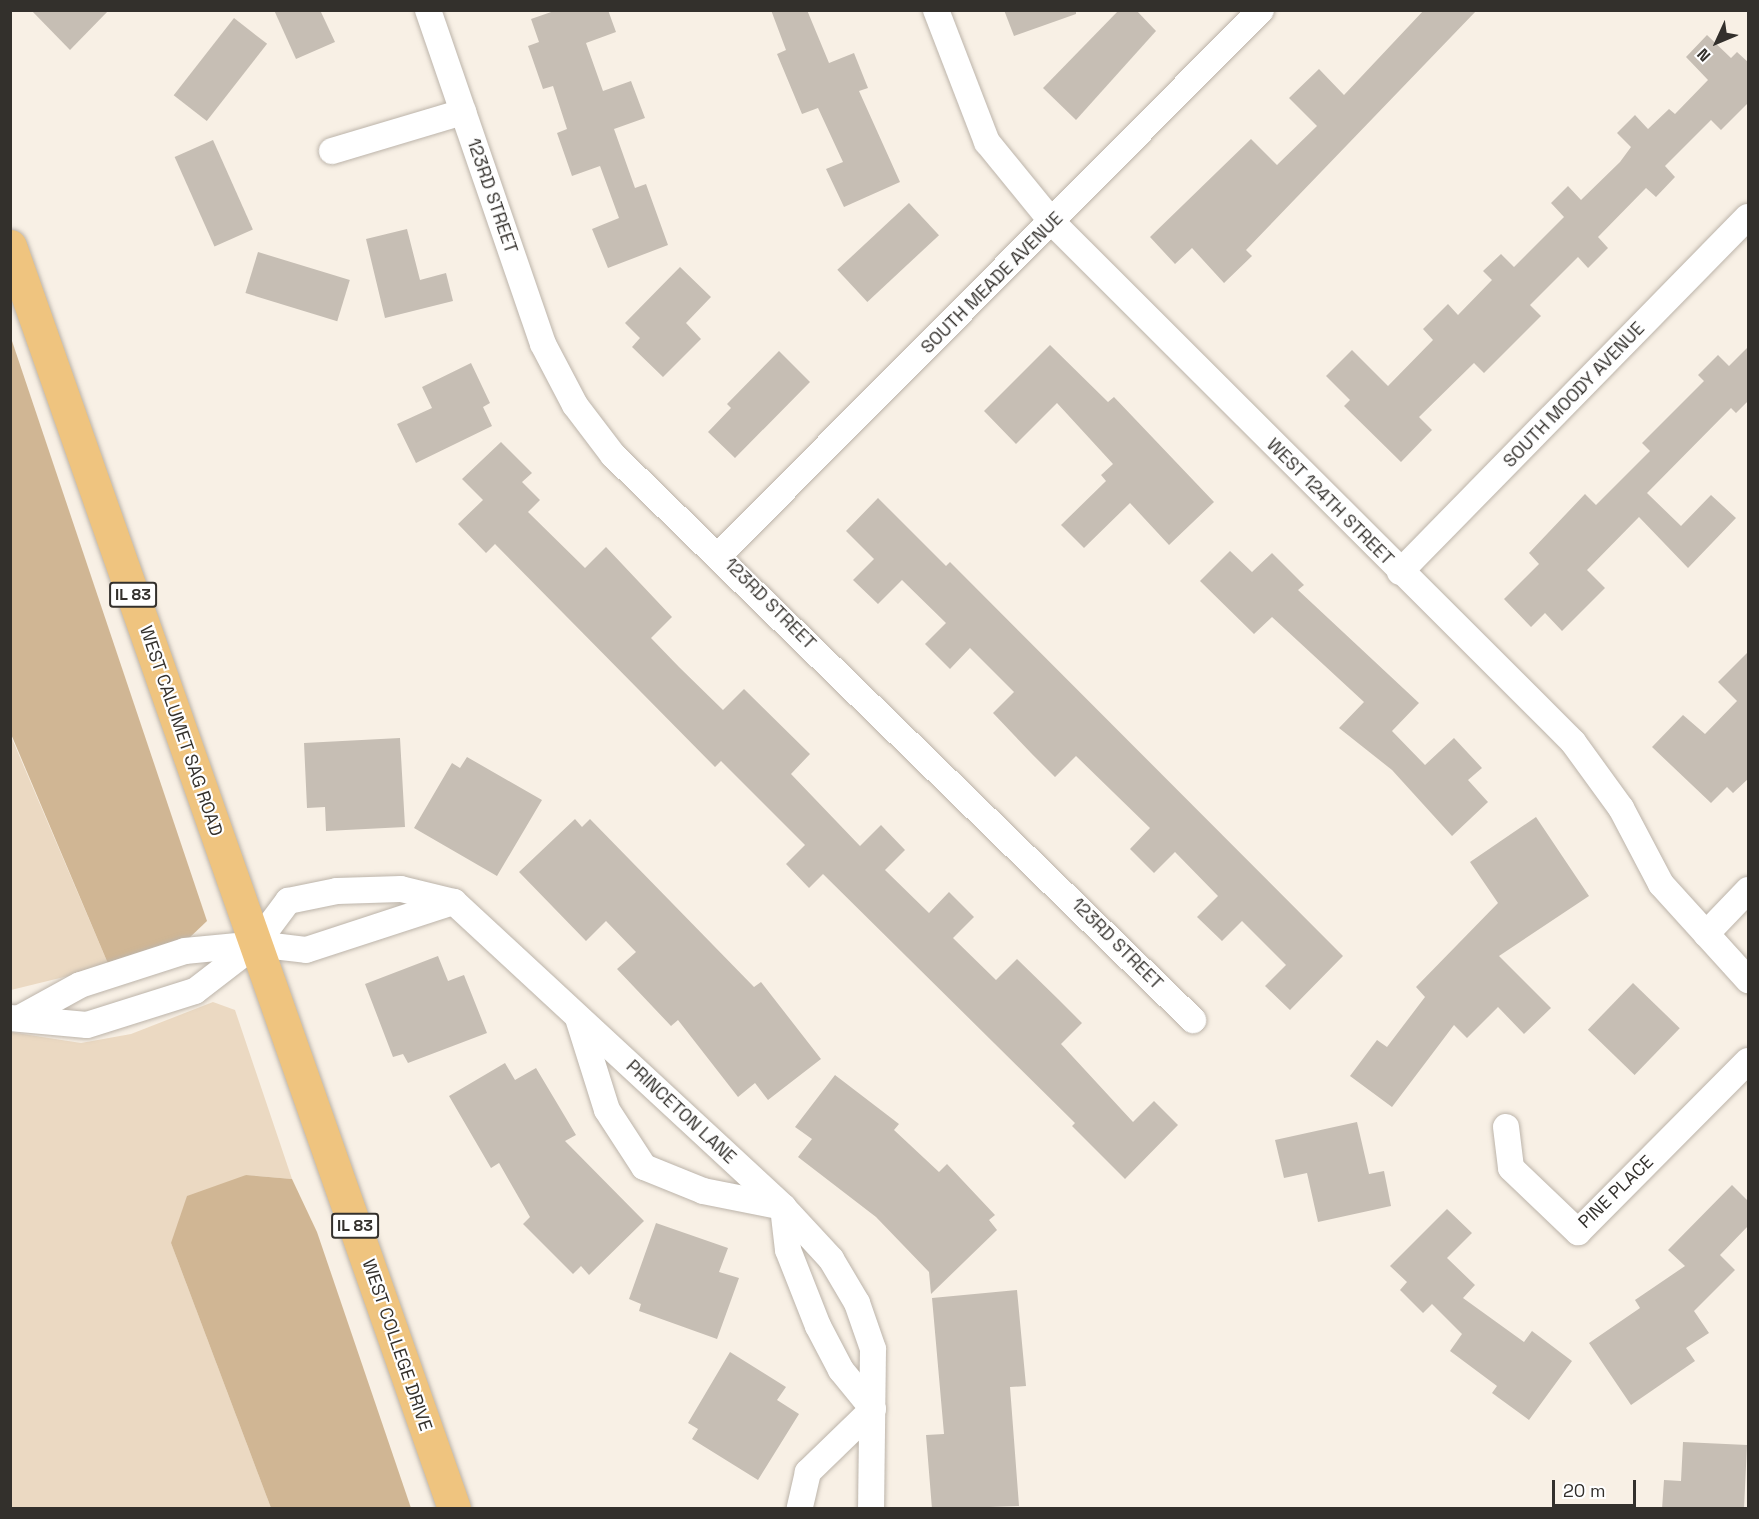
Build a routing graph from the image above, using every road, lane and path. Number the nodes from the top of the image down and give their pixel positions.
1 (428, 10) edge
2 (936, 10) edge
3 (1261, 10) edge
4 (463, 112) junction
5 (332, 151) dead end
6 (1749, 217) edge
7 (1053, 223) junction
8 (10, 246) edge
9 (720, 554) junction
10 (1400, 572) junction
11 (1749, 890) edge
12 (454, 902) junction
13 (1706, 934) junction
14 (256, 944) junction
15 (1749, 980) edge
16 (578, 1017) junction
17 (15, 1018) edge
18 (1193, 1020) dead end
19 (1749, 1061) edge
20 (1506, 1127) dead end
21 (783, 1207) junction
22 (873, 1409) junction
23 (453, 1509) edge
24 (800, 1509) edge
25 (871, 1509) edge

1 - 4 street, 123RD STREET
2 - 7 street, WEST 124TH STREET
3 - 7 street, SOUTH MEADE AVENUE
4 - 5 street
4 - 9 street, 123RD STREET
6 - 10 street, SOUTH MOODY AVENUE
7 - 9 street, SOUTH MEADE AVENUE
7 - 10 street, WEST 124TH STREET
8 - 14 main road, WEST CALUMET SAG ROAD / IL 83
9 - 18 street, 123RD STREET
10 - 13 street, WEST 124TH STREET
11 - 13 street
12 - 14 street
12 - 14 street, PRINCETON LANE
12 - 16 street, PRINCETON LANE
13 - 15 street, WEST 124TH STREET
14 - 17 street
14 - 17 street, PRINCETON LANE
14 - 23 main road, WEST COLLEGE DRIVE / IL 83
16 - 21 street, PRINCETON LANE
16 - 21 street, PRINCETON LANE
19 - 20 street, PINE PLACE
21 - 22 street
21 - 22 street, PRINCETON LANE
22 - 24 street
22 - 25 street, PRINCETON LANE

